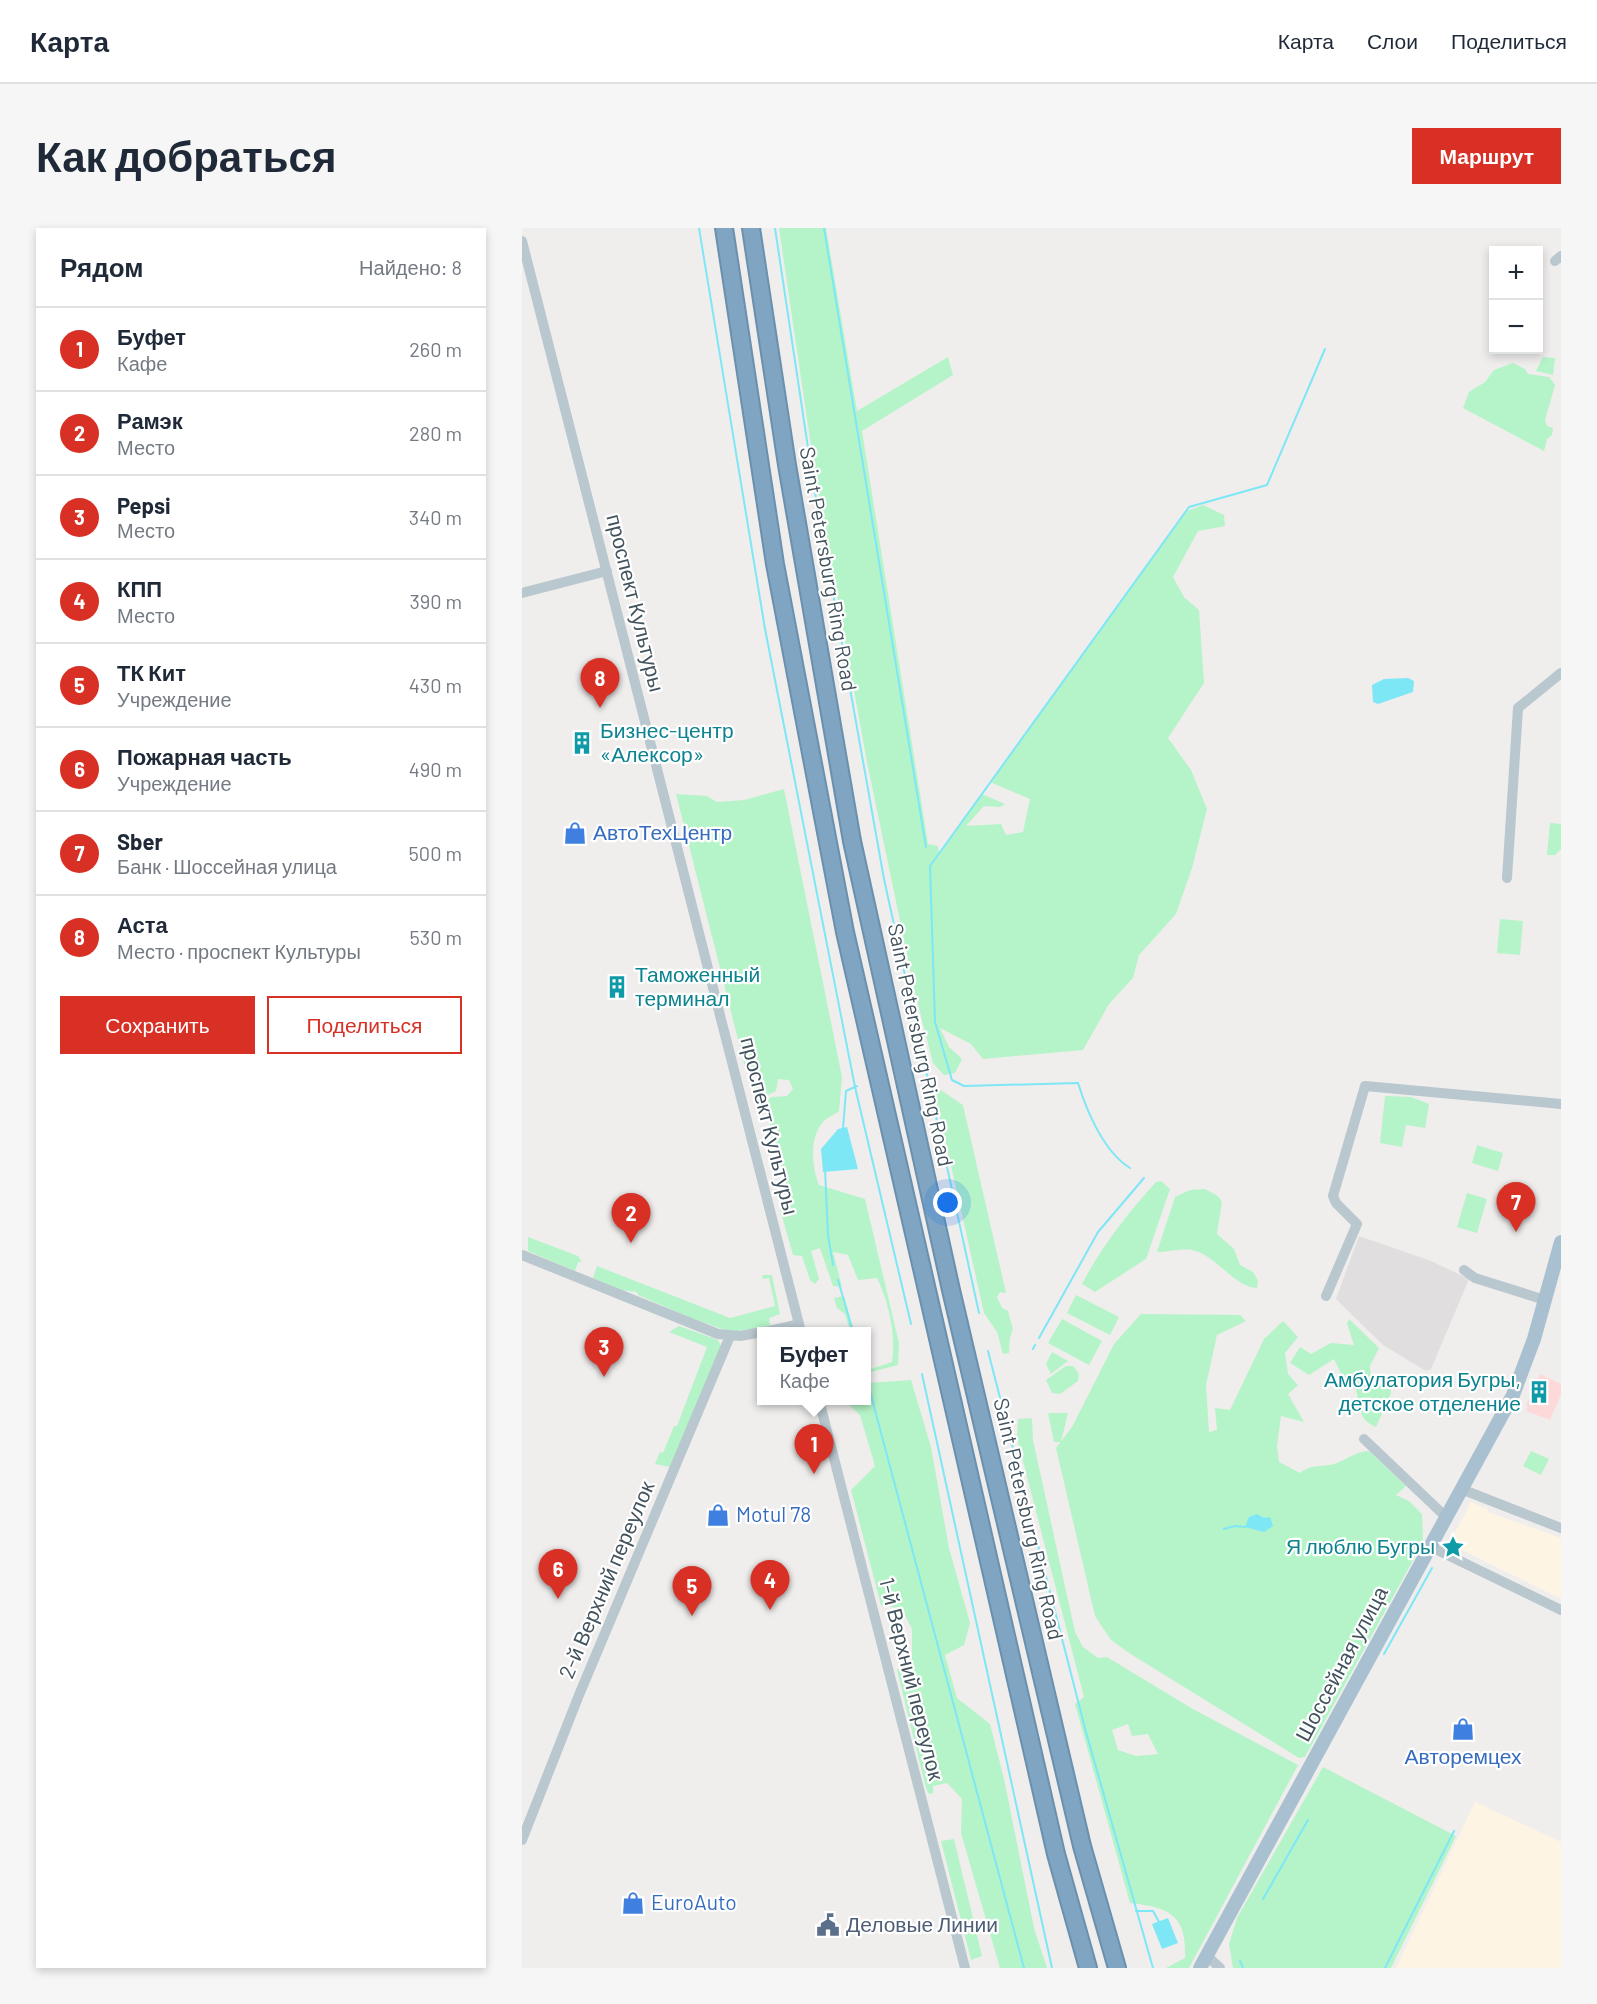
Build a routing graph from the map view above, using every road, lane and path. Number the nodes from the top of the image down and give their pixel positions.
1 (724, 228) edge
2 (751, 228) edge
3 (522, 241) edge
4 (607, 572) junction
5 (522, 594) edge
6 (1561, 673) edge
7 (1506, 878) dead end
8 (1561, 1104) edge
9 (1561, 1242) edge
10 (522, 1255) edge
11 (1558, 1260) edge
12 (1464, 1270) dead end
13 (1326, 1296) dead end
14 (1545, 1300) junction
15 (800, 1327) edge
16 (757, 1333) edge
17 (730, 1336) junction
18 (820, 1405) edge
19 (1364, 1439) dead end
20 (1461, 1489) junction
21 (1446, 1516) junction
22 (1561, 1528) edge
23 (1429, 1546) junction
24 (1561, 1610) edge
25 (522, 1840) edge
26 (1204, 1962) edge
27 (965, 1968) edge
28 (1088, 1968) edge
29 (1117, 1968) edge
30 (1220, 1968) edge

1 - 28 highway
2 - 29 highway, Saint Petersburg Ring Road
3 - 4 street, проспект Культуры
4 - 5 street
4 - 15 street, проспект Культуры
6 - 7 street
8 - 13 street
9 - 11 main road, Шоссейная улица
10 - 17 street
11 - 14 main road, Шоссейная улица
12 - 14 street
14 - 20 main road, Шоссейная улица
16 - 17 street
17 - 25 street, 2-й Верхний переулок
18 - 27 street, 1-й Верхний переулок
19 - 21 street
20 - 21 main road, Шоссейная улица
20 - 22 street
21 - 23 main road, Шоссейная улица
23 - 24 street
23 - 26 main road, Шоссейная улица
26 - 30 street

